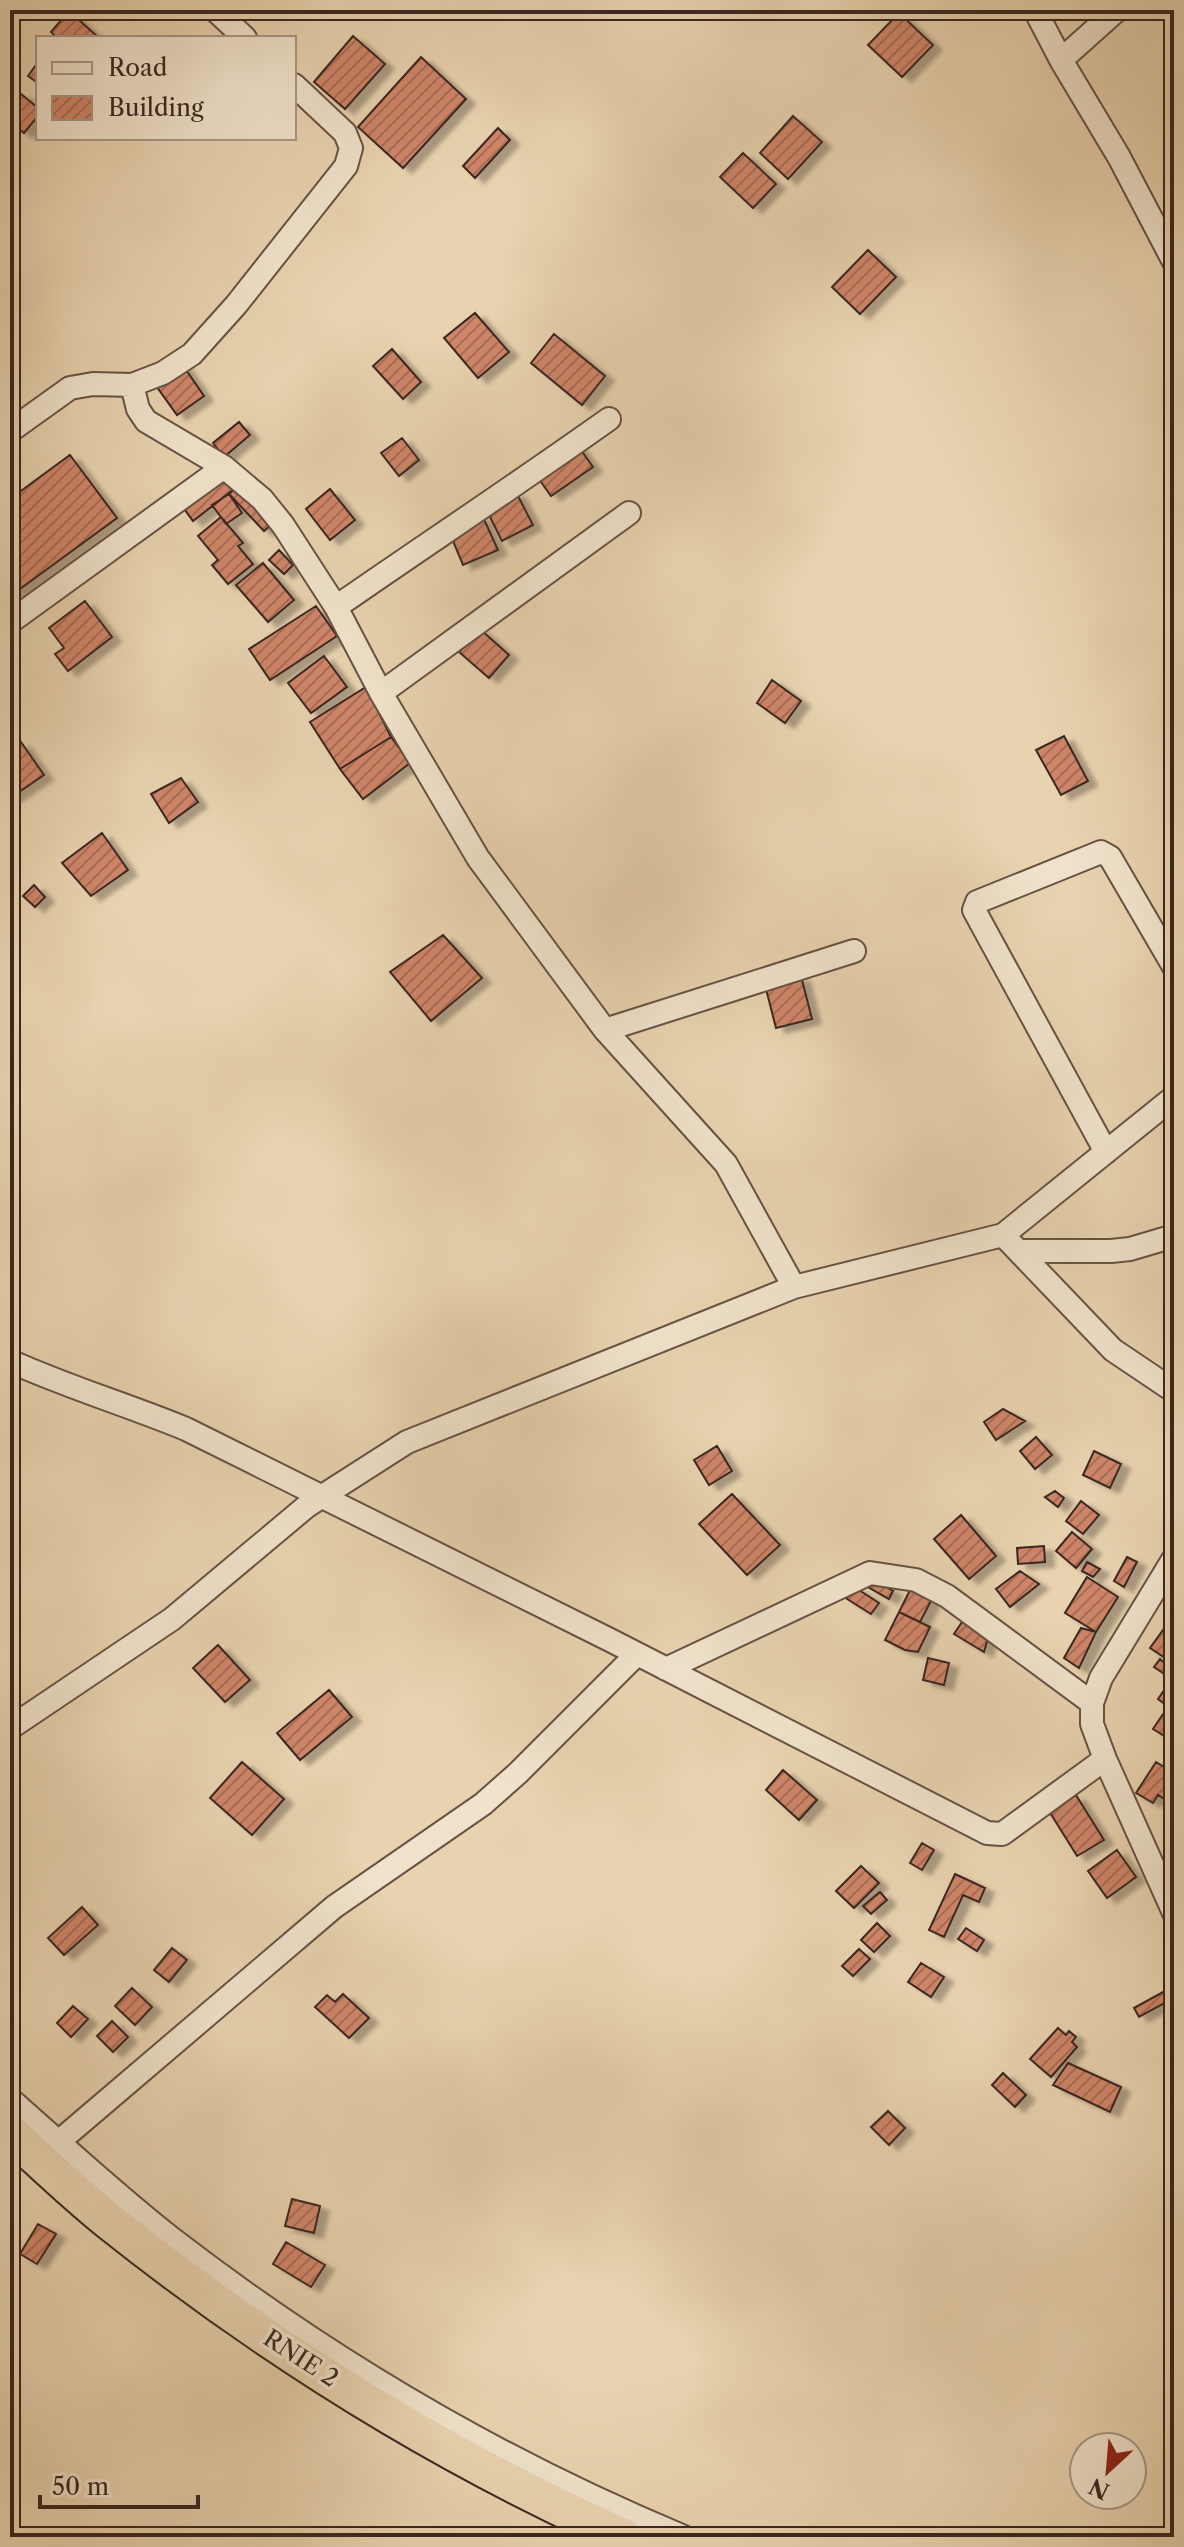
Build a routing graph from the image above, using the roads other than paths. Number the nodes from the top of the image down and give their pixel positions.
1 (215, 10) edge
2 (1035, 10) edge
3 (1117, 10) edge
4 (243, 36) edge
5 (1061, 60) junction
6 (296, 87) edge
7 (1174, 262) edge
8 (132, 385) junction
9 (609, 419) dead end
10 (10, 431) edge
11 (224, 467) junction
12 (629, 513) dead end
13 (336, 607) junction
14 (10, 622) edge
15 (381, 693) junction
16 (854, 951) dead end
17 (1174, 967) edge
18 (605, 1030) junction
19 (1174, 1097) edge
20 (1106, 1152) junction
21 (1003, 1235) junction
22 (1174, 1236) edge
23 (1020, 1251) junction
24 (794, 1287) junction
25 (10, 1361) edge
26 (1174, 1391) edge
27 (322, 1497) junction
28 (1174, 1558) edge
29 (637, 1654) junction
30 (666, 1669) junction
31 (1092, 1703) junction
32 (10, 1728) edge
33 (1105, 1759) junction
34 (1174, 1913) edge
35 (10, 2099) edge
36 (10, 2133) edge
37 (49, 2150) junction
38 (623, 2537) edge
39 (684, 2537) edge

1 - 4 street
2 - 5 street
3 - 5 street
5 - 7 street
6 - 8 street
8 - 10 street
8 - 11 street
9 - 13 street
11 - 13 street
11 - 14 street
12 - 15 street
13 - 15 street
15 - 18 street
16 - 18 street
17 - 20 street
18 - 24 street
19 - 20 street
20 - 21 street
21 - 23 street
21 - 24 street
22 - 23 street
23 - 26 street
24 - 27 street
25 - 27 street
27 - 29 street
27 - 32 street
28 - 31 street
29 - 30 street
29 - 37 street
30 - 31 street
30 - 33 street
31 - 33 street
33 - 34 street
35 - 37 street
36 - 37 highway, RNIE 2 / RNIE 2
37 - 38 highway, RNIE 2 / RNIE 2
37 - 39 street

